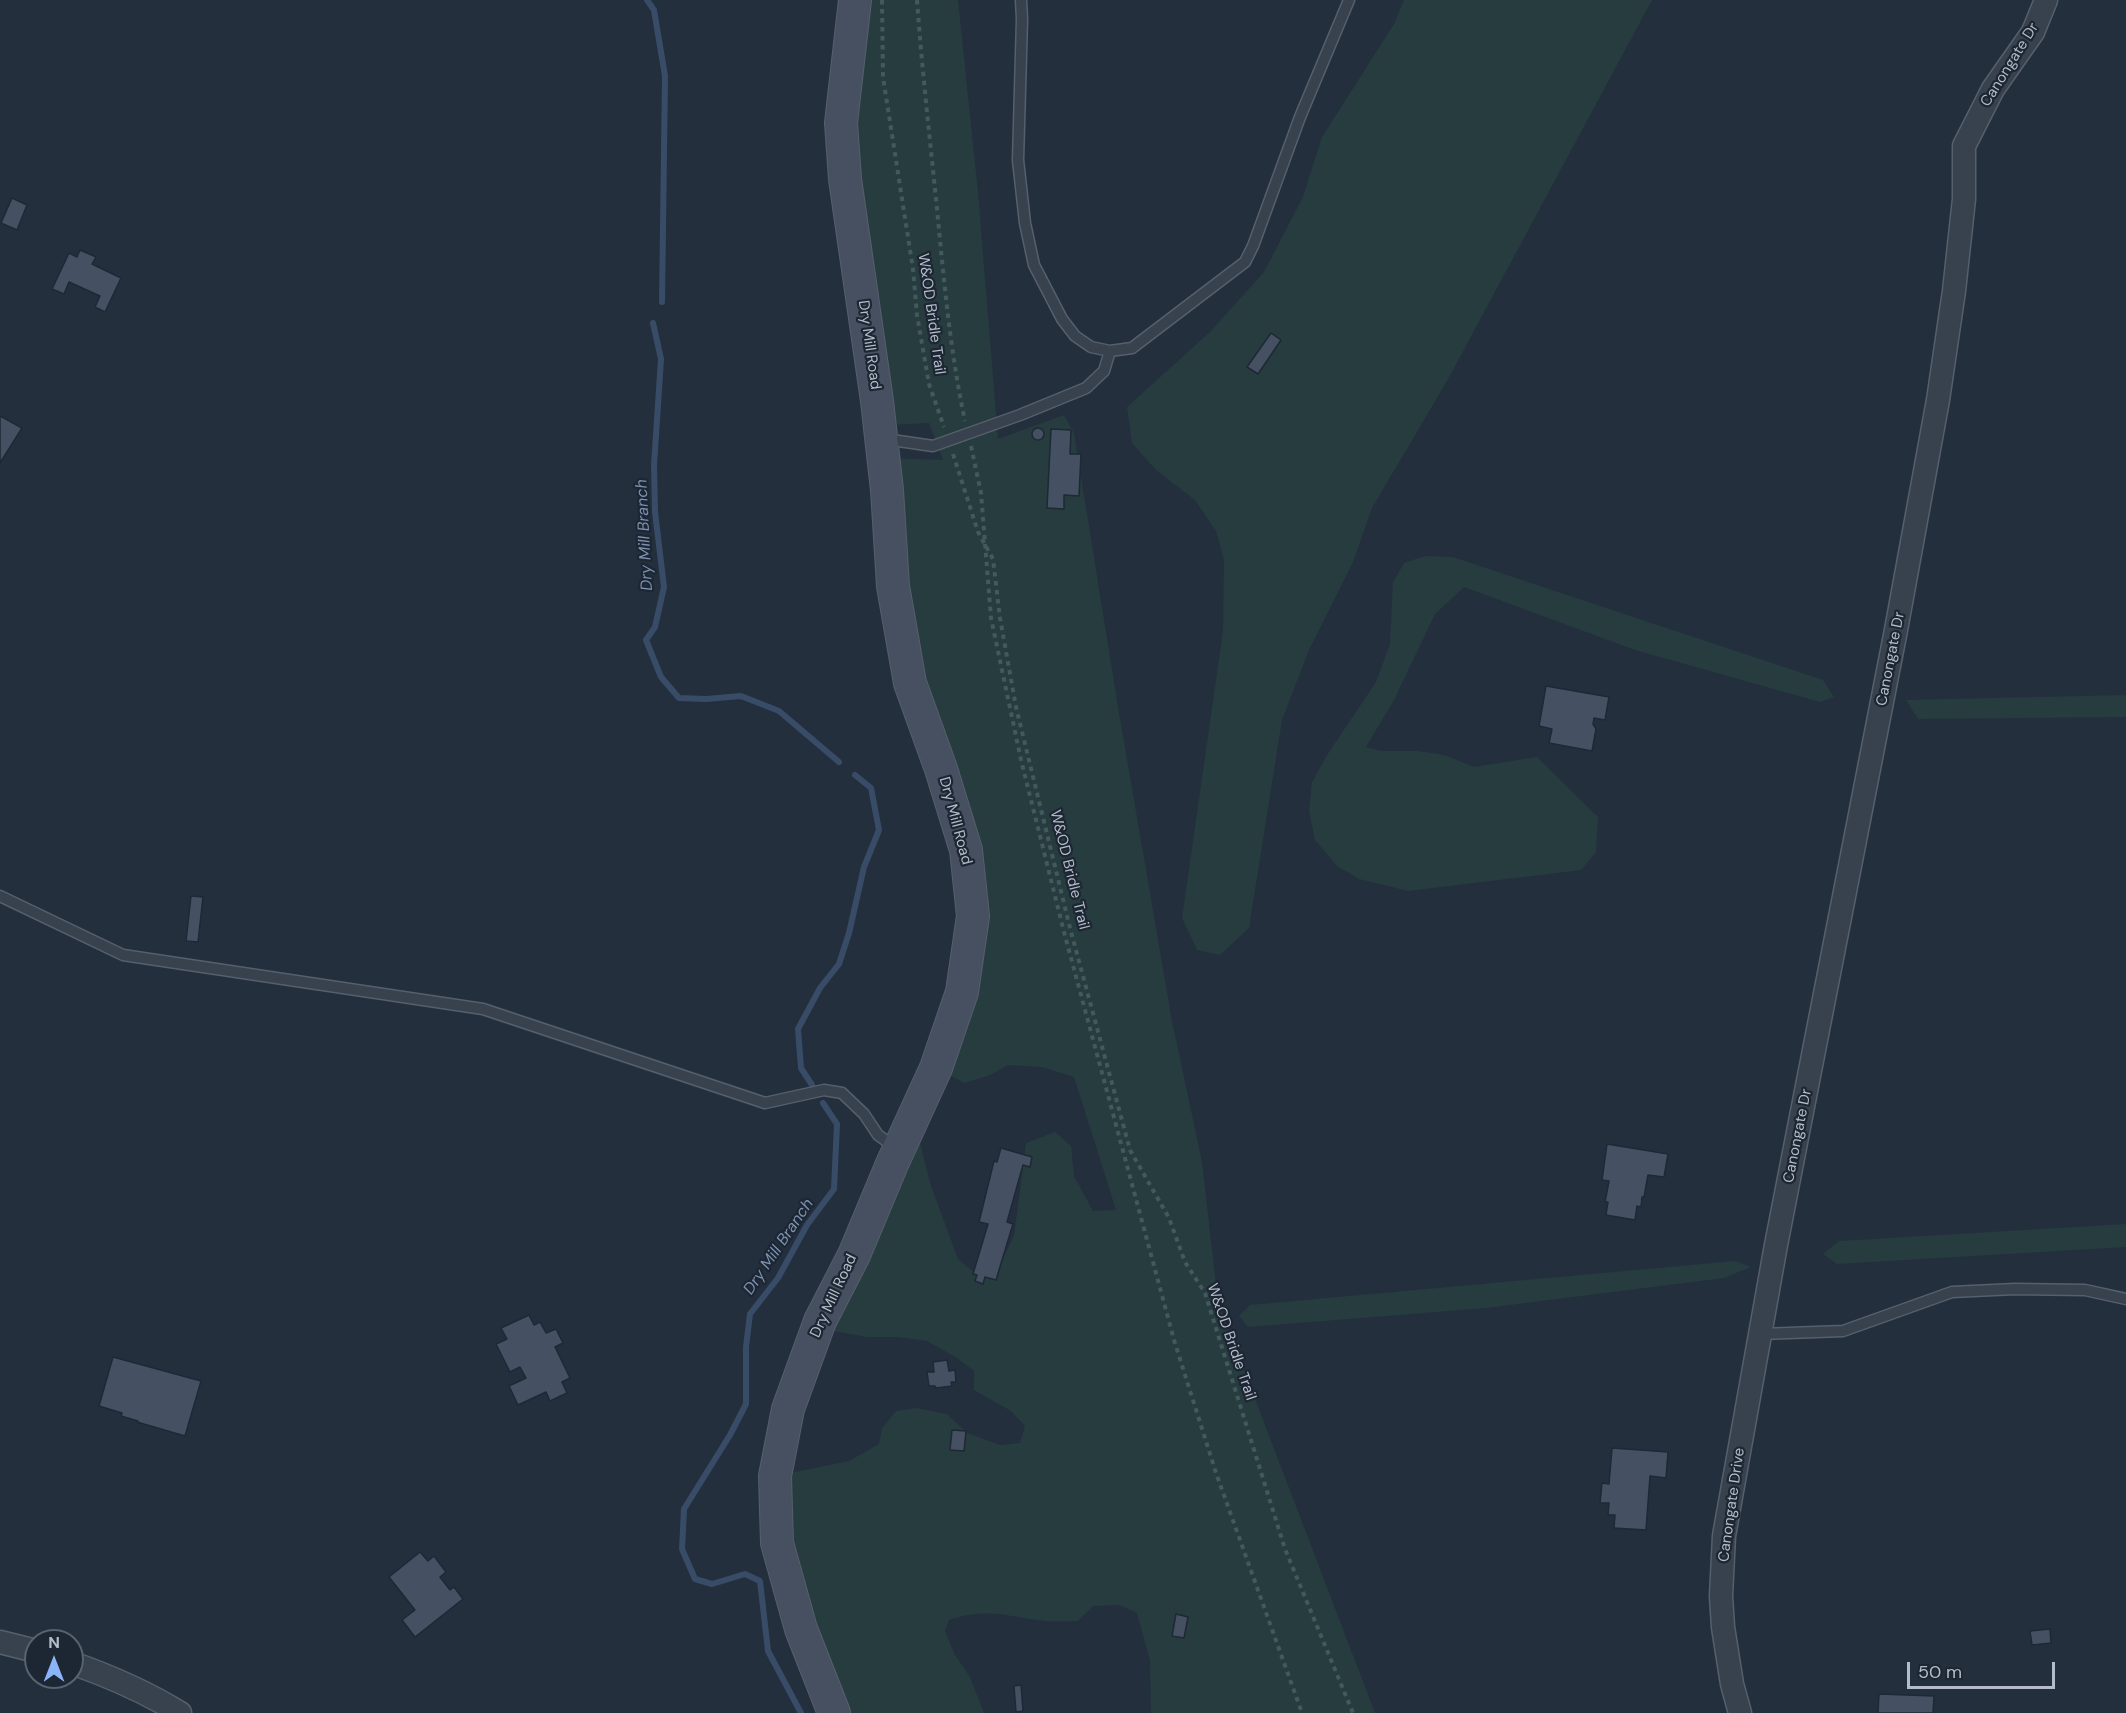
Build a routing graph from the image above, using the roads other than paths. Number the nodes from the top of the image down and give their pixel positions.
1 (855, 0) edge
2 (1021, 0) edge
3 (1348, 0) edge
4 (2046, 0) edge
5 (1110, 351) junction
6 (881, 439) junction
7 (0, 896) edge
8 (898, 1149) junction
9 (2126, 1299) edge
10 (1761, 1334) junction
11 (0, 1642) edge
12 (24, 1648) edge
13 (84, 1667) edge
14 (180, 1713) edge
15 (834, 1713) edge
16 (1740, 1713) edge

1 - 6 street, Dry Mill Road
2 - 5 lane
3 - 5 lane
4 - 10 street, Canongate Dr
5 - 6 lane
6 - 8 street, Dry Mill Road
7 - 8 lane
8 - 15 street, Dry Mill Road
9 - 10 lane
10 - 16 street, Canongate Drive
11 - 12 street
13 - 14 street

